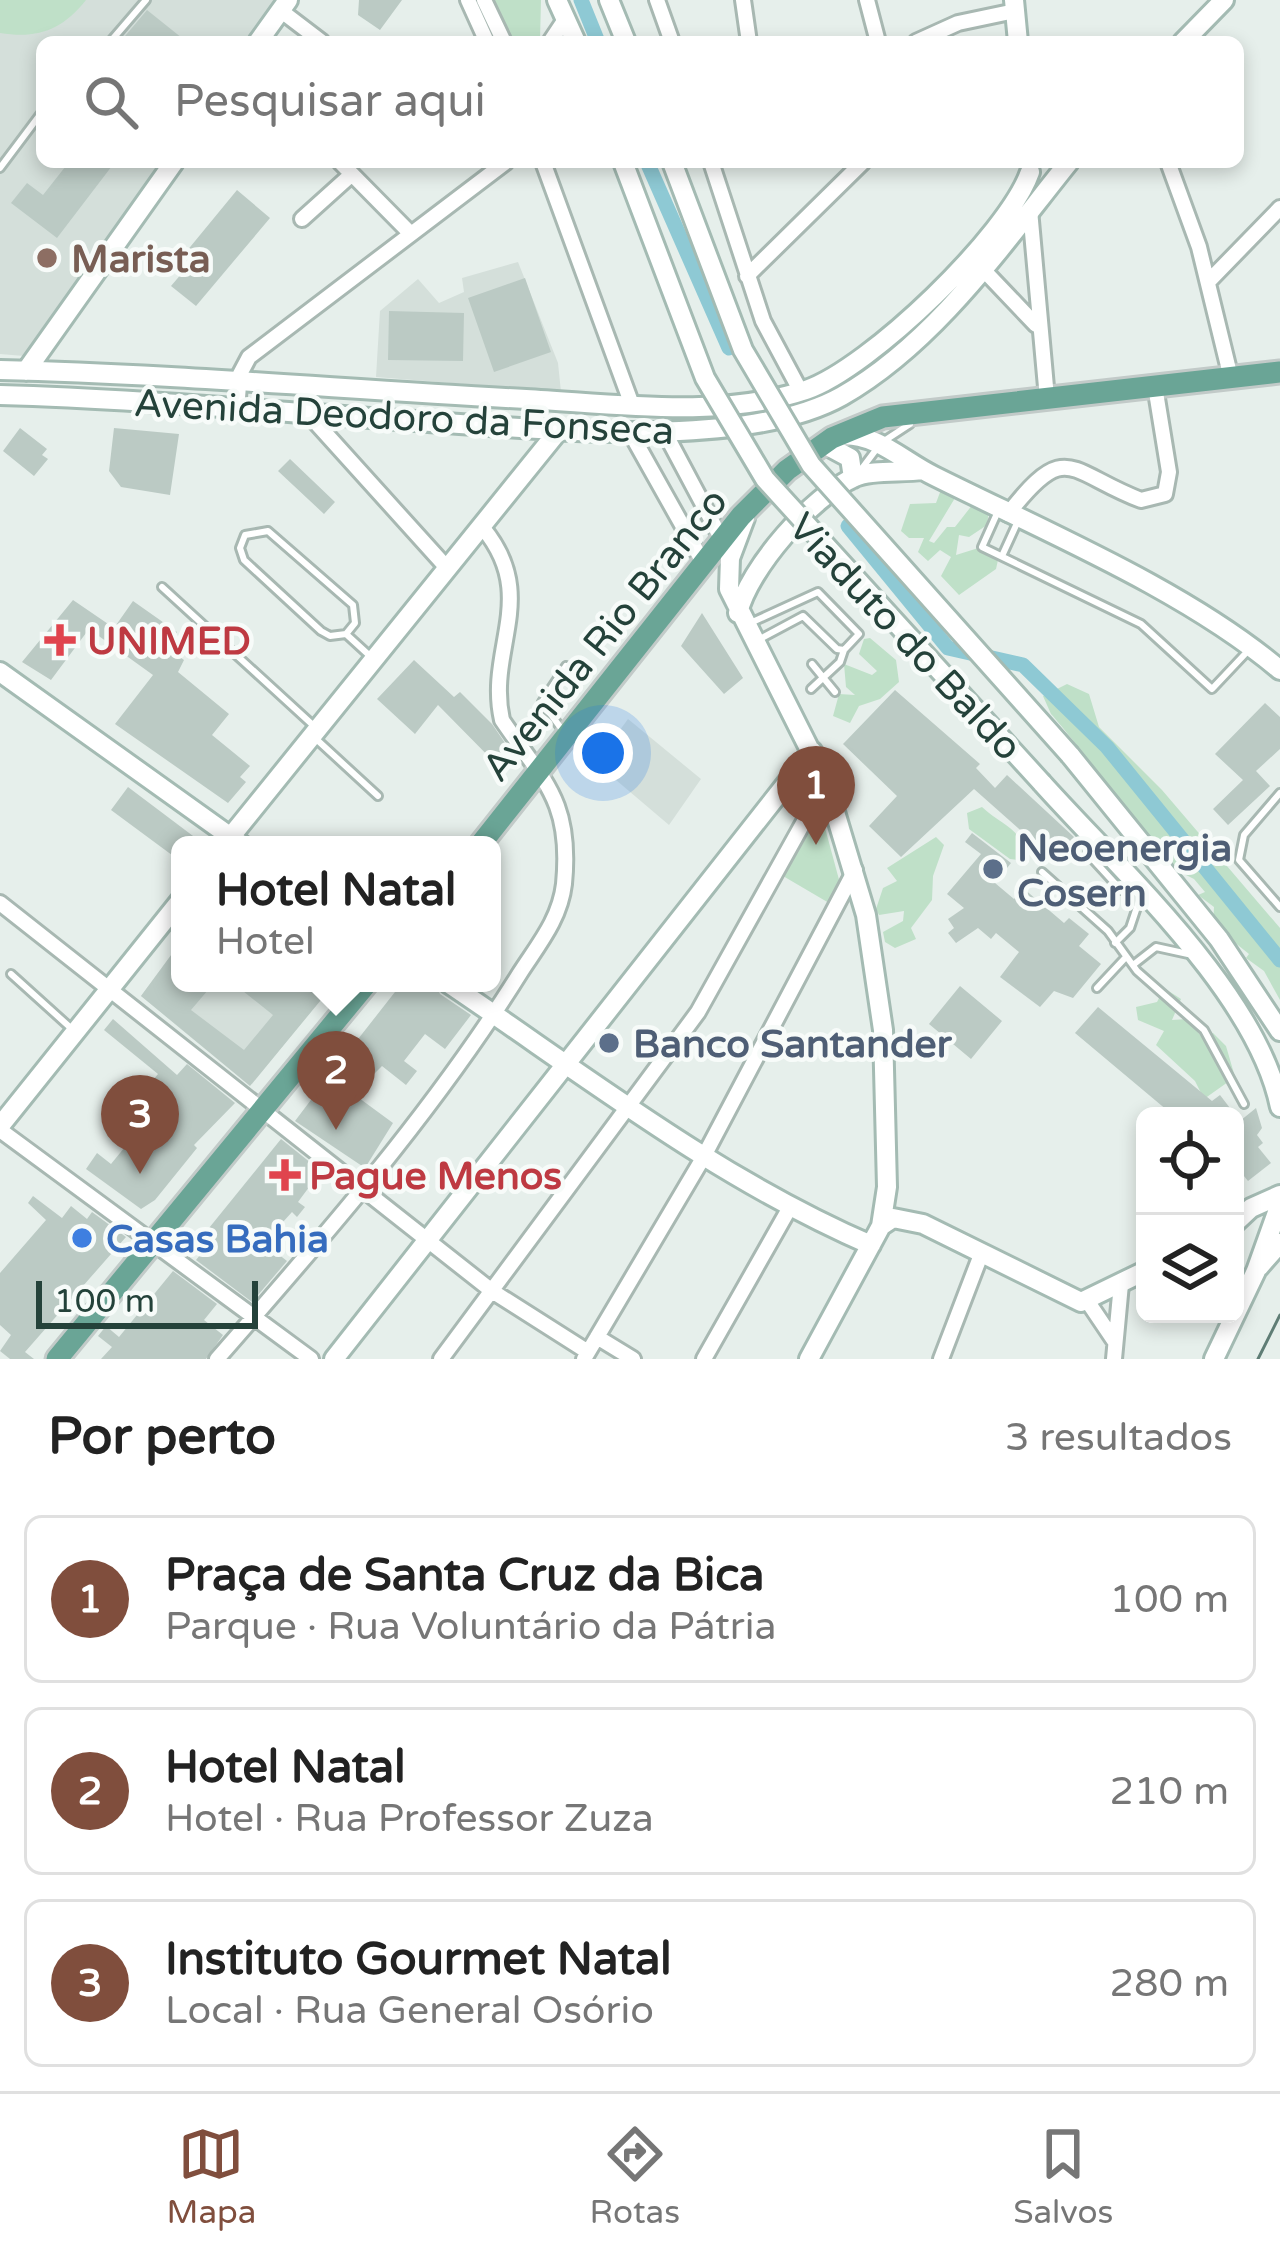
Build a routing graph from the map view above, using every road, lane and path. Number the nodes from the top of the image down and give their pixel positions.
1 (146, 0) edge
2 (468, 0) edge
3 (484, 0) edge
4 (609, 0) edge
5 (657, 0) edge
6 (743, 0) edge
7 (867, 0) edge
8 (1224, 0) edge
9 (284, 5) edge
10 (1015, 5) edge
11 (115, 36) edge
12 (262, 36) edge
13 (316, 36) edge
14 (484, 36) edge
15 (501, 36) edge
16 (624, 36) edge
17 (670, 36) edge
18 (748, 36) edge
19 (876, 36) edge
20 (929, 36) edge
21 (1018, 36) edge
22 (1189, 36) edge
23 (36, 120) edge
24 (0, 168) edge
25 (169, 168) edge
26 (346, 168) edge
27 (485, 168) edge
28 (498, 168) edge
29 (546, 168) edge
30 (625, 168) edge
31 (674, 168) edge
32 (713, 168) edge
33 (857, 168) edge
34 (1030, 168) edge
35 (1030, 168) edge
36 (1064, 168) edge
37 (1170, 168) edge
38 (491, 173) junction
39 (352, 174) junction
40 (1280, 208) edge
41 (1030, 210) junction
42 (302, 219) dead end
43 (411, 234) junction
44 (976, 261) junction
45 (747, 276) junction
46 (1208, 282) junction
47 (1037, 326) junction
48 (0, 370) edge
49 (26, 370) junction
50 (1280, 375) edge
51 (114, 376) junction
52 (1231, 378) junction
53 (238, 383) junction
54 (1156, 389) junction
55 (383, 392) junction
56 (2, 397) edge
57 (1047, 398) junction
58 (804, 400) junction
59 (108, 401) junction
60 (632, 405) junction
61 (237, 410) junction
62 (309, 416) junction
63 (382, 419) junction
64 (559, 430) junction
65 (664, 431) junction
66 (630, 432) junction
67 (830, 439) junction
68 (881, 443) junction
69 (922, 470) junction
70 (855, 477) junction
71 (694, 492) junction
72 (670, 503) junction
73 (749, 508) junction
74 (1007, 519) junction
75 (483, 528) junction
76 (722, 540) junction
77 (1002, 556) junction
78 (704, 564) junction
79 (448, 569) junction
80 (162, 587) dead end
81 (746, 627) junction
82 (346, 634) junction
83 (844, 650) junction
84 (1245, 654) dead end
85 (374, 660) junction
86 (812, 664) dead end
87 (566, 666) dead end
88 (1280, 670) edge
89 (824, 677) junction
90 (4, 682) edge
91 (811, 689) dead end
92 (836, 692) dead end
93 (315, 733) junction
94 (569, 736) junction
95 (812, 751) junction
96 (542, 770) junction
97 (826, 782) junction
98 (1280, 793) edge
99 (378, 796) dead end
100 (223, 836) edge
101 (237, 836) edge
102 (488, 836) edge
103 (855, 870) junction
104 (1042, 872) dead end
105 (1140, 892) junction
106 (0, 902) edge
107 (1280, 907) edge
108 (171, 912) edge
109 (1115, 943) junction
110 (1126, 957) junction
111 (1197, 957) junction
112 (1133, 964) junction
113 (10, 974) dead end
114 (1097, 988) dead end
115 (110, 990) junction
116 (360, 992) edge
117 (462, 992) edge
118 (495, 1014) junction
119 (1280, 1031) edge
120 (76, 1032) junction
121 (568, 1064) junction
122 (1244, 1104) dead end
123 (1280, 1107) edge
124 (632, 1108) junction
125 (260, 1113) junction
126 (0, 1128) edge
127 (703, 1157) junction
128 (361, 1190) junction
129 (1280, 1195) edge
130 (1280, 1204) edge
131 (789, 1210) junction
132 (1244, 1216) edge
133 (1244, 1221) edge
134 (880, 1226) junction
135 (427, 1240) junction
136 (1272, 1240) edge
137 (154, 1243) junction
138 (871, 1245) junction
139 (982, 1252) junction
140 (1136, 1276) edge
141 (1121, 1284) junction
142 (492, 1291) junction
143 (1088, 1302) junction
144 (254, 1317) junction
145 (597, 1337) junction
146 (1115, 1342) junction
147 (586, 1356) edge
148 (57, 1359) edge
149 (217, 1359) edge
150 (311, 1359) edge
151 (334, 1359) edge
152 (441, 1359) edge
153 (633, 1359) edge
154 (704, 1359) edge
155 (808, 1359) edge
156 (940, 1359) edge
157 (1114, 1359) edge
158 (1214, 1359) edge

1 - 11 lane
2 - 14 street
3 - 15 street
4 - 16 main road
5 - 17 street
6 - 18 street
7 - 19 street
8 - 22 main road
9 - 12 main road
9 - 13 street
10 - 20 street
10 - 21 main road
23 - 24 lane
25 - 49 main road
26 - 39 street
27 - 38 street
28 - 38 street
29 - 60 street
30 - 105 main road, Viaduto do Baldo, bridge
31 - 119 main road, Viaduto do Baldo, bridge
32 - 45 street
33 - 45 street
34 - 41 main road
35 - 44 main road
36 - 41 main road
37 - 46 street
38 - 43 street
39 - 42 street
39 - 43 street
40 - 46 street
41 - 44 main road
41 - 47 street
43 - 53 street
44 - 47 street
44 - 58 main road
45 - 58 street
46 - 52 street
47 - 57 street
48 - 49 main road, Avenida Deodoro da Fonseca
49 - 51 main road, Avenida Deodoro da Fonseca
50 - 52 main road, Avenida Rio Branco
50 - 54 lane
51 - 53 main road, Avenida Deodoro da Fonseca
51 - 59 main road
52 - 54 main road, Avenida Rio Branco
53 - 55 main road, Avenida Deodoro da Fonseca
53 - 61 street
54 - 57 main road, Avenida Rio Branco
54 - 68 lane
54 - 74 street
55 - 60 main road, Avenida Deodoro da Fonseca
55 - 63 main road
56 - 59 main road, Avenida Deodoro da Fonseca
57 - 67 main road, Avenida Rio Branco
58 - 60 main road, Avenida Deodoro da Fonseca
58 - 65 main road, Avenida Deodoro da Fonseca
59 - 61 main road, Avenida Deodoro da Fonseca
61 - 62 main road, Avenida Deodoro da Fonseca
62 - 63 main road, Avenida Deodoro da Fonseca
62 - 79 street
63 - 64 main road, Avenida Deodoro da Fonseca
64 - 66 main road, Avenida Deodoro da Fonseca
64 - 75 main road
65 - 66 main road, Avenida Deodoro da Fonseca
65 - 71 street
66 - 72 street
67 - 68 main road
67 - 70 main road
67 - 73 main road, Avenida Rio Branco
68 - 69 main road
68 - 70 lane
69 - 70 main road
69 - 74 main road
70 - 81 main road
71 - 72 street
71 - 76 street
72 - 78 street
73 - 76 main road, Avenida Rio Branco
73 - 81 main road
74 - 77 lane
74 - 77 lane
74 - 88 main road
75 - 79 main road
75 - 96 street
76 - 78 main road, Avenida Rio Branco
77 - 84 lane
78 - 94 main road, Avenida Rio Branco
79 - 85 main road
80 - 93 lane
81 - 83 lane
81 - 83 lane
81 - 95 main road
82 - 82 lane
82 - 85 lane
83 - 89 lane
85 - 93 main road
86 - 89 lane
87 - 94 lane
89 - 91 lane
89 - 92 lane
90 - 100 main road
93 - 99 lane
93 - 101 main road
94 - 96 main road, Avenida Rio Branco
95 - 97 main road
95 - 121 main road
96 - 102 main road, Avenida Rio Branco
96 - 118 street
97 - 103 main road
97 - 124 street
98 - 107 lane
103 - 127 street
103 - 134 main road
104 - 109 lane
105 - 109 lane
105 - 111 main road, Viaduto do Baldo
106 - 115 street
108 - 115 main road
109 - 110 lane
110 - 112 lane
110 - 114 lane
111 - 112 lane
111 - 123 main road, Viaduto do Baldo
112 - 122 lane
113 - 120 lane
115 - 120 main road
115 - 125 street
116 - 125 main road
117 - 118 main road
118 - 121 main road
118 - 128 street
120 - 126 main road
121 - 124 main road
121 - 135 main road
124 - 127 main road
124 - 142 street
125 - 128 street
125 - 137 main road
126 - 137 street
127 - 131 main road
127 - 145 street
128 - 135 street
128 - 144 street
129 - 132 main road
130 - 136 main road
131 - 138 main road
131 - 154 street
133 - 136 main road
134 - 138 main road
134 - 139 main road
135 - 142 street
135 - 151 main road
136 - 158 main road
137 - 144 street
137 - 148 main road
138 - 155 main road
139 - 143 main road
139 - 156 street
140 - 141 main road
141 - 143 main road
141 - 146 street
142 - 147 street
142 - 152 street
143 - 146 street
144 - 149 street
144 - 150 street
145 - 147 street
145 - 153 street
146 - 157 street

